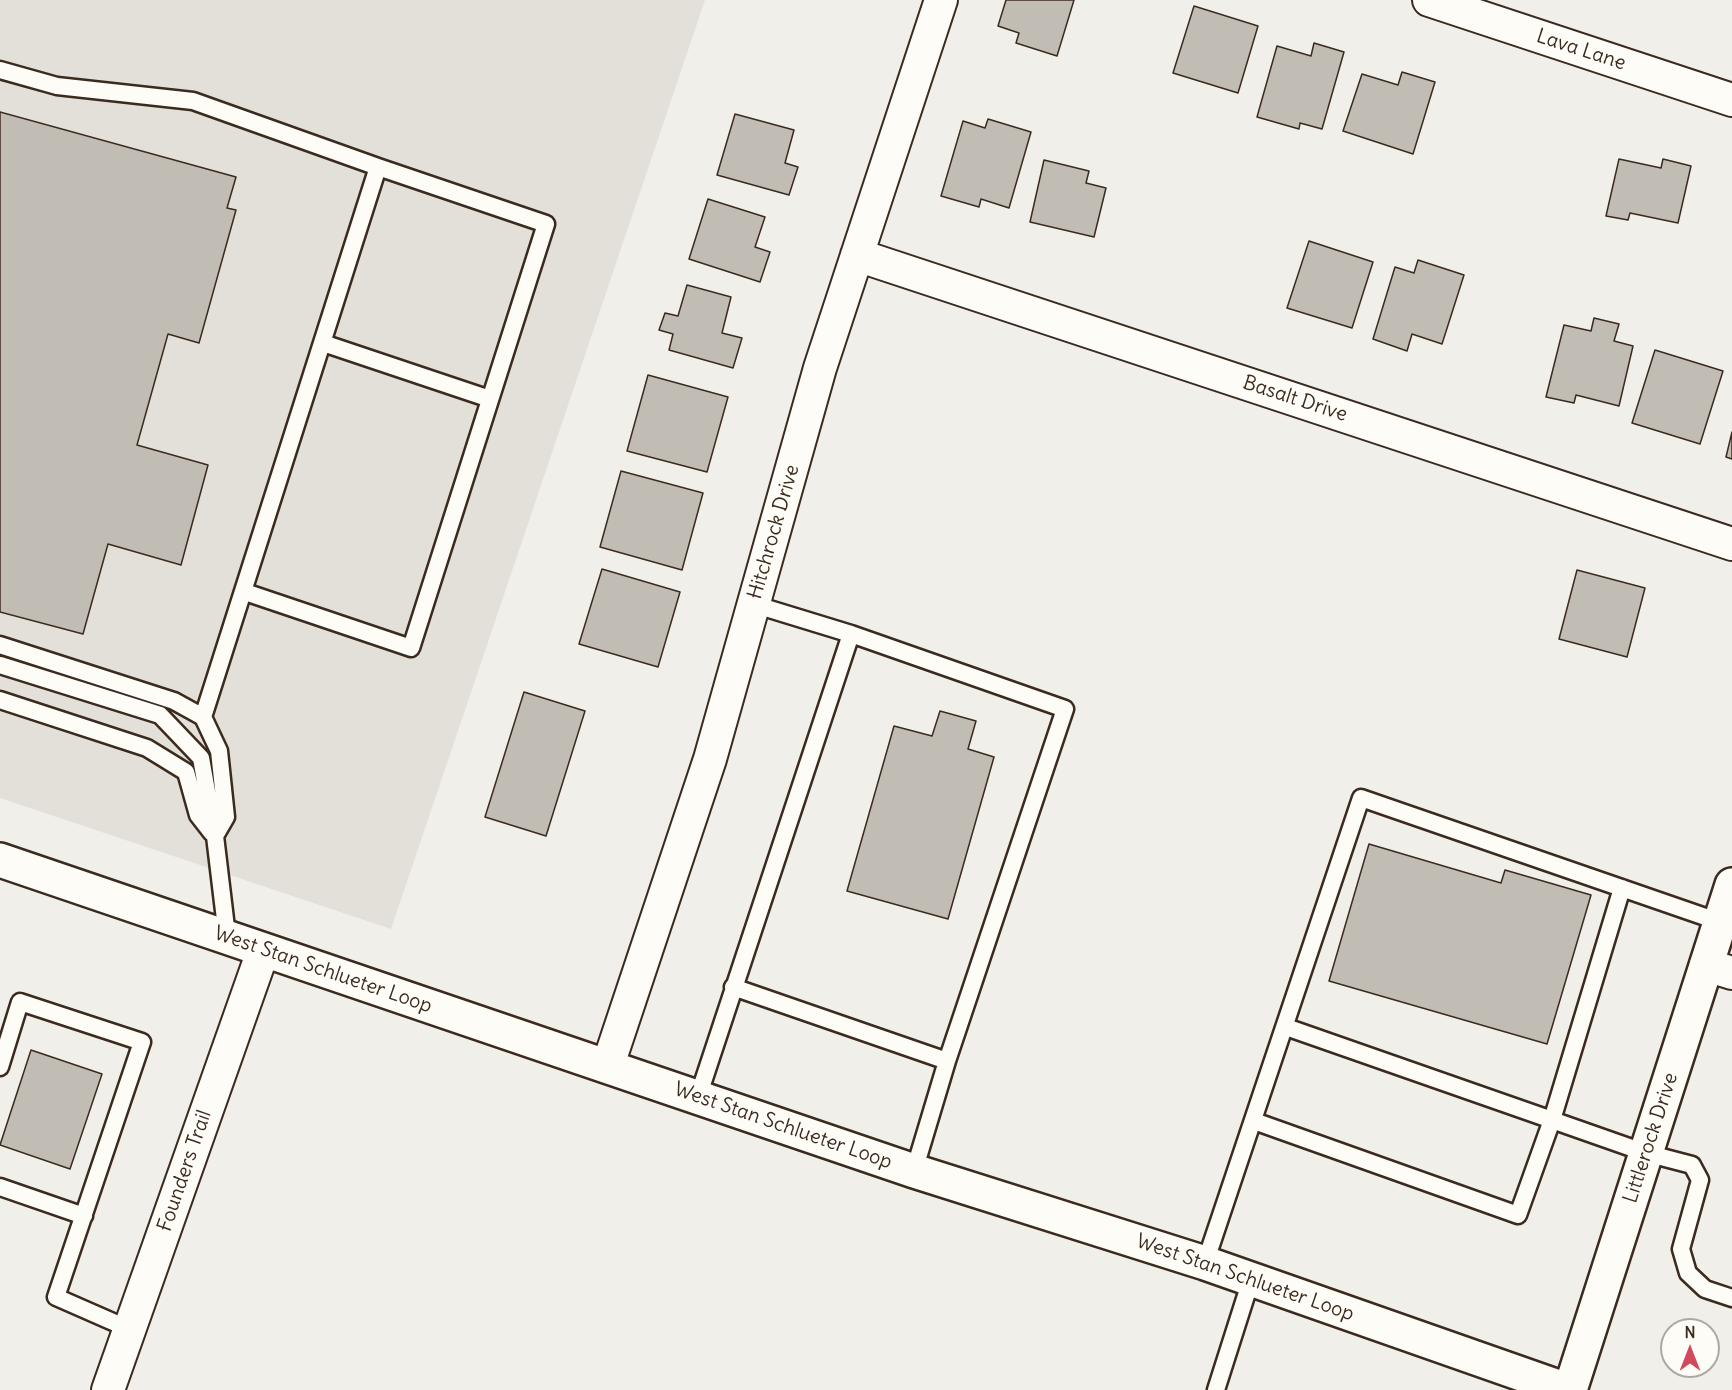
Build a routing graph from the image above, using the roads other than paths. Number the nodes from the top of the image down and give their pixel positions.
1 (941, 0) edge
2 (1429, 0) edge
3 (0, 70) edge
4 (1732, 100) edge
5 (378, 167) junction
6 (858, 255) junction
7 (323, 344) junction
8 (490, 399) junction
9 (1732, 544) edge
10 (245, 592) junction
11 (753, 604) junction
12 (851, 634) junction
13 (0, 645) edge
14 (0, 664) edge
15 (0, 699) edge
16 (203, 717) junction
17 (215, 836) junction
18 (0, 860) edge
19 (1732, 885) edge
20 (1622, 888) junction
21 (1720, 922) junction
22 (227, 936) junction
23 (263, 951) junction
24 (1719, 969) edge
25 (733, 987) junction
26 (1286, 1027) junction
27 (946, 1060) junction
28 (608, 1065) junction
29 (0, 1067) edge
30 (698, 1097) junction
31 (1552, 1120) junction
32 (1254, 1121) junction
33 (1646, 1154) junction
34 (914, 1171) junction
35 (0, 1188) edge
36 (84, 1216) junction
37 (1205, 1263) junction
38 (1251, 1280) junction
39 (1732, 1298) edge
40 (129, 1329) junction
41 (108, 1390) edge
42 (1216, 1390) edge
43 (1568, 1390) edge

1 - 6 street, Hitchrock Drive
2 - 4 street, Lava Lane
3 - 5 lane
5 - 7 lane
5 - 8 lane
6 - 9 street, Basalt Drive
6 - 11 street, Hitchrock Drive
7 - 8 lane
7 - 10 lane
8 - 10 lane
10 - 16 lane
11 - 12 lane
11 - 28 street, Hitchrock Drive
12 - 25 lane
12 - 27 lane
13 - 16 lane
14 - 17 lane
15 - 17 lane
16 - 17 lane
17 - 22 lane
18 - 22 main road, West Stan Schlueter Loop
19 - 21 main road, Littlerock Drive
20 - 21 lane
20 - 26 lane
20 - 31 lane
21 - 24 main road, Littlerock Drive
22 - 23 main road, West Stan Schlueter Loop
23 - 28 main road, West Stan Schlueter Loop
23 - 40 street, Founders Trail
24 - 33 main road, Littlerock Drive
25 - 27 lane
25 - 30 lane
26 - 31 lane
26 - 32 lane
27 - 34 lane
28 - 30 main road, West Stan Schlueter Loop
29 - 36 lane
30 - 34 main road, West Stan Schlueter Loop
31 - 32 lane
31 - 33 lane
32 - 37 lane
33 - 39 lane
33 - 43 main road, Littlerock Drive
34 - 37 main road, West Stan Schlueter Loop
35 - 36 lane
36 - 40 lane
37 - 38 main road, West Stan Schlueter Loop
38 - 42 lane
38 - 43 main road, West Stan Schlueter Loop
40 - 41 street, Founders Trail

